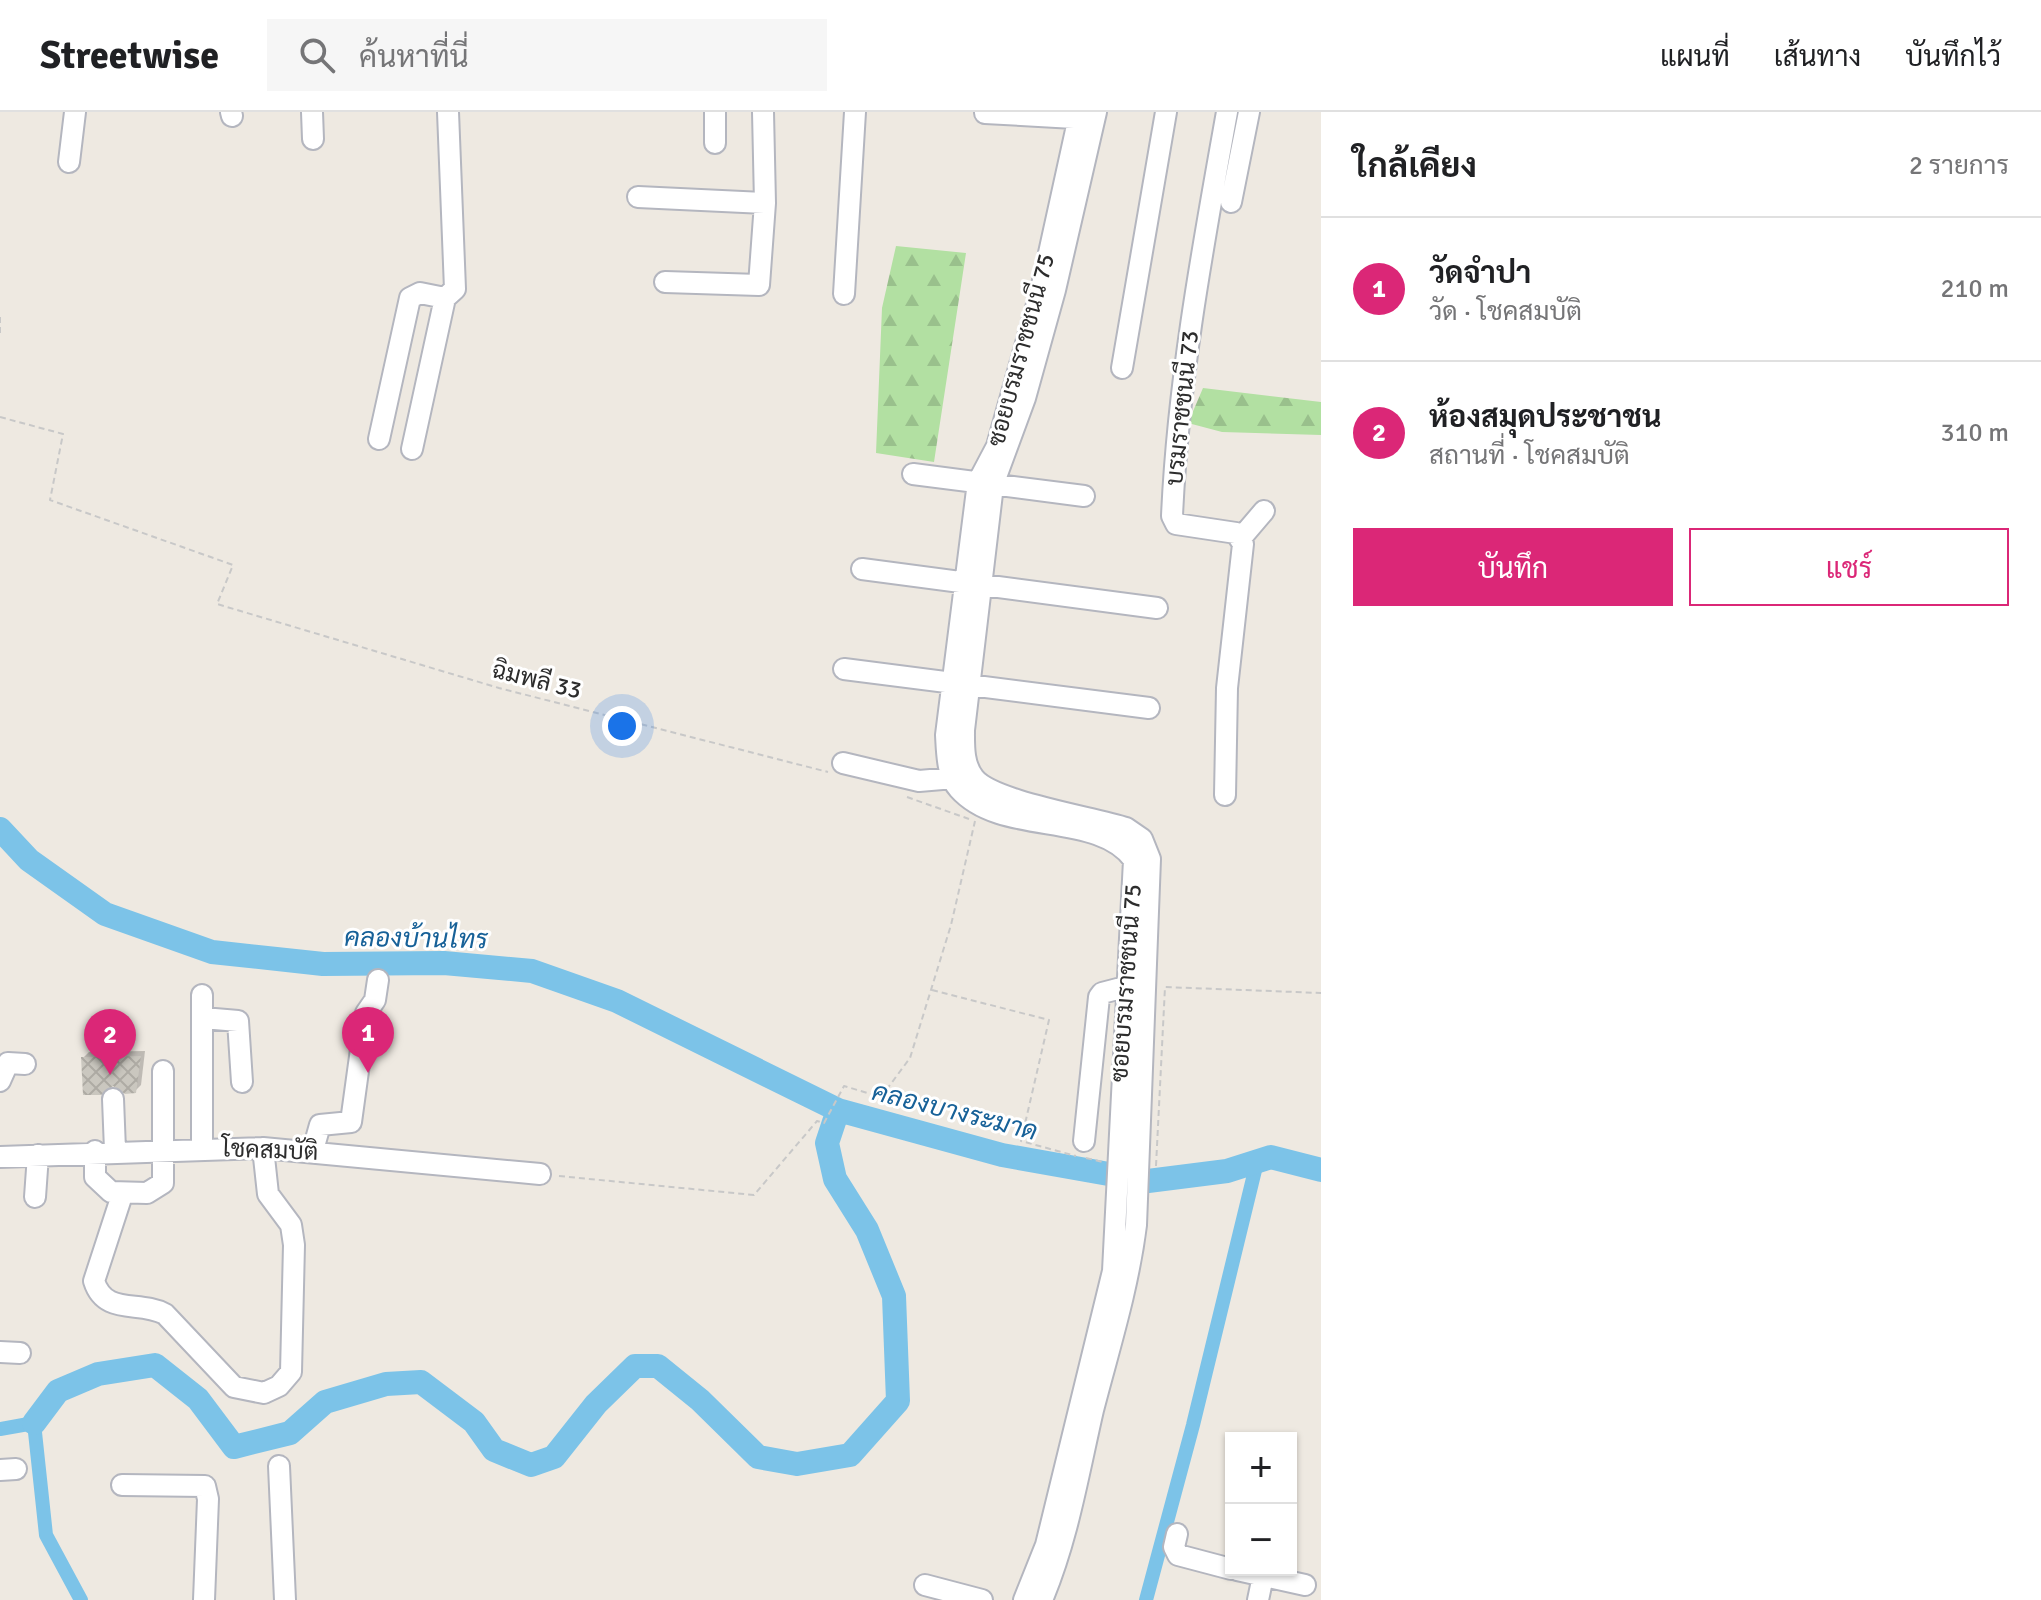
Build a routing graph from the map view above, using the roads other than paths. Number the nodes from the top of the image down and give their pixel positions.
1 (75, 112) edge
2 (312, 112) edge
3 (448, 112) edge
4 (715, 112) edge
5 (763, 112) edge
6 (855, 112) edge
7 (1166, 112) edge
8 (1227, 112) edge
9 (1249, 112) edge
10 (985, 113) edge
11 (1088, 116) edge
12 (313, 139) dead end
13 (715, 143) dead end
14 (69, 162) dead end
15 (638, 197) dead end
16 (1231, 202) dead end
17 (765, 203) junction
18 (665, 282) dead end
19 (844, 294) dead end
20 (445, 298) junction
21 (1122, 368) dead end
22 (379, 439) dead end
23 (412, 449) dead end
24 (913, 474) dead end
25 (985, 483) junction
26 (1084, 496) dead end
27 (1264, 511) dead end
28 (1241, 538) junction
29 (862, 569) dead end
30 (972, 582) junction
31 (1157, 608) dead end
32 (844, 669) dead end
33 (960, 685) junction
34 (1149, 708) dead end
35 (840, 768) road end
36 (954, 778) junction
37 (1225, 795) dead end
38 (378, 980) dead end
39 (1135, 988) junction
40 (202, 995) dead end
41 (203, 1018) junction
42 (25, 1064) dead end
43 (163, 1071) dead end
44 (0, 1081) edge
45 (242, 1082) dead end
46 (113, 1099) dead end
47 (1084, 1141) dead end
48 (202, 1148) junction
49 (263, 1148) junction
50 (163, 1149) junction
51 (313, 1150) junction
52 (105, 1151) junction
53 (38, 1155) junction
54 (0, 1157) edge
55 (540, 1174) road end
56 (122, 1195) junction
57 (35, 1197) dead end
58 (1127, 1226) junction
59 (279, 1466) dead end
60 (122, 1485) dead end
61 (1177, 1534) dead end
62 (1225, 1567) edge
63 (1263, 1576) joint
64 (925, 1585) dead end
65 (1305, 1585) dead end
66 (204, 1600) edge
67 (285, 1600) edge
68 (982, 1600) edge
69 (1024, 1600) edge
70 (1042, 1600) edge
71 (1258, 1600) edge

1 - 14 street
2 - 12 street
3 - 20 street
4 - 13 street
5 - 17 street
6 - 19 street
7 - 21 street
8 - 28 street, บรมราชชนนี 73
9 - 16 street
10 - 11 street
11 - 25 street, ซอยบรมราชชนนี 75
15 - 17 street
17 - 18 street
20 - 22 street
20 - 23 street
24 - 25 street
25 - 26 street
25 - 30 street, ซอยบรมราชชนนี 75
27 - 28 street
28 - 37 street
29 - 30 street
30 - 31 street
30 - 33 street, ซอยบรมราชชนนี 75
32 - 33 street
33 - 34 street
33 - 36 street, ซอยบรมราชชนนี 75
33 - 39 street, ซอยบรมราชชนนี 75
35 - 36 street
36 - 39 street, ซอยบรมราชชนนี 75
38 - 51 street
39 - 47 street
39 - 58 street, ซอยบรมราชชนนี 75
40 - 41 street
41 - 45 street
41 - 48 street
42 - 44 street
43 - 50 street
46 - 52 street
48 - 49 street, โชคสมบัติ
48 - 50 street, โชคสมบัติ
49 - 51 street, โชคสมบัติ
49 - 56 street
50 - 52 street, โชคสมบัติ
50 - 56 street
51 - 55 street, โชคสมบัติ
52 - 53 street, โชคสมบัติ
52 - 56 street
53 - 54 street, โชคสมบัติ
53 - 57 street
58 - 69 street, ซอยบรมราชชนนี 75
58 - 70 street, ซอยบรมราชชนนี 75
59 - 67 street
60 - 66 street
61 - 62 street
63 - 65 street
63 - 71 street
64 - 68 street

